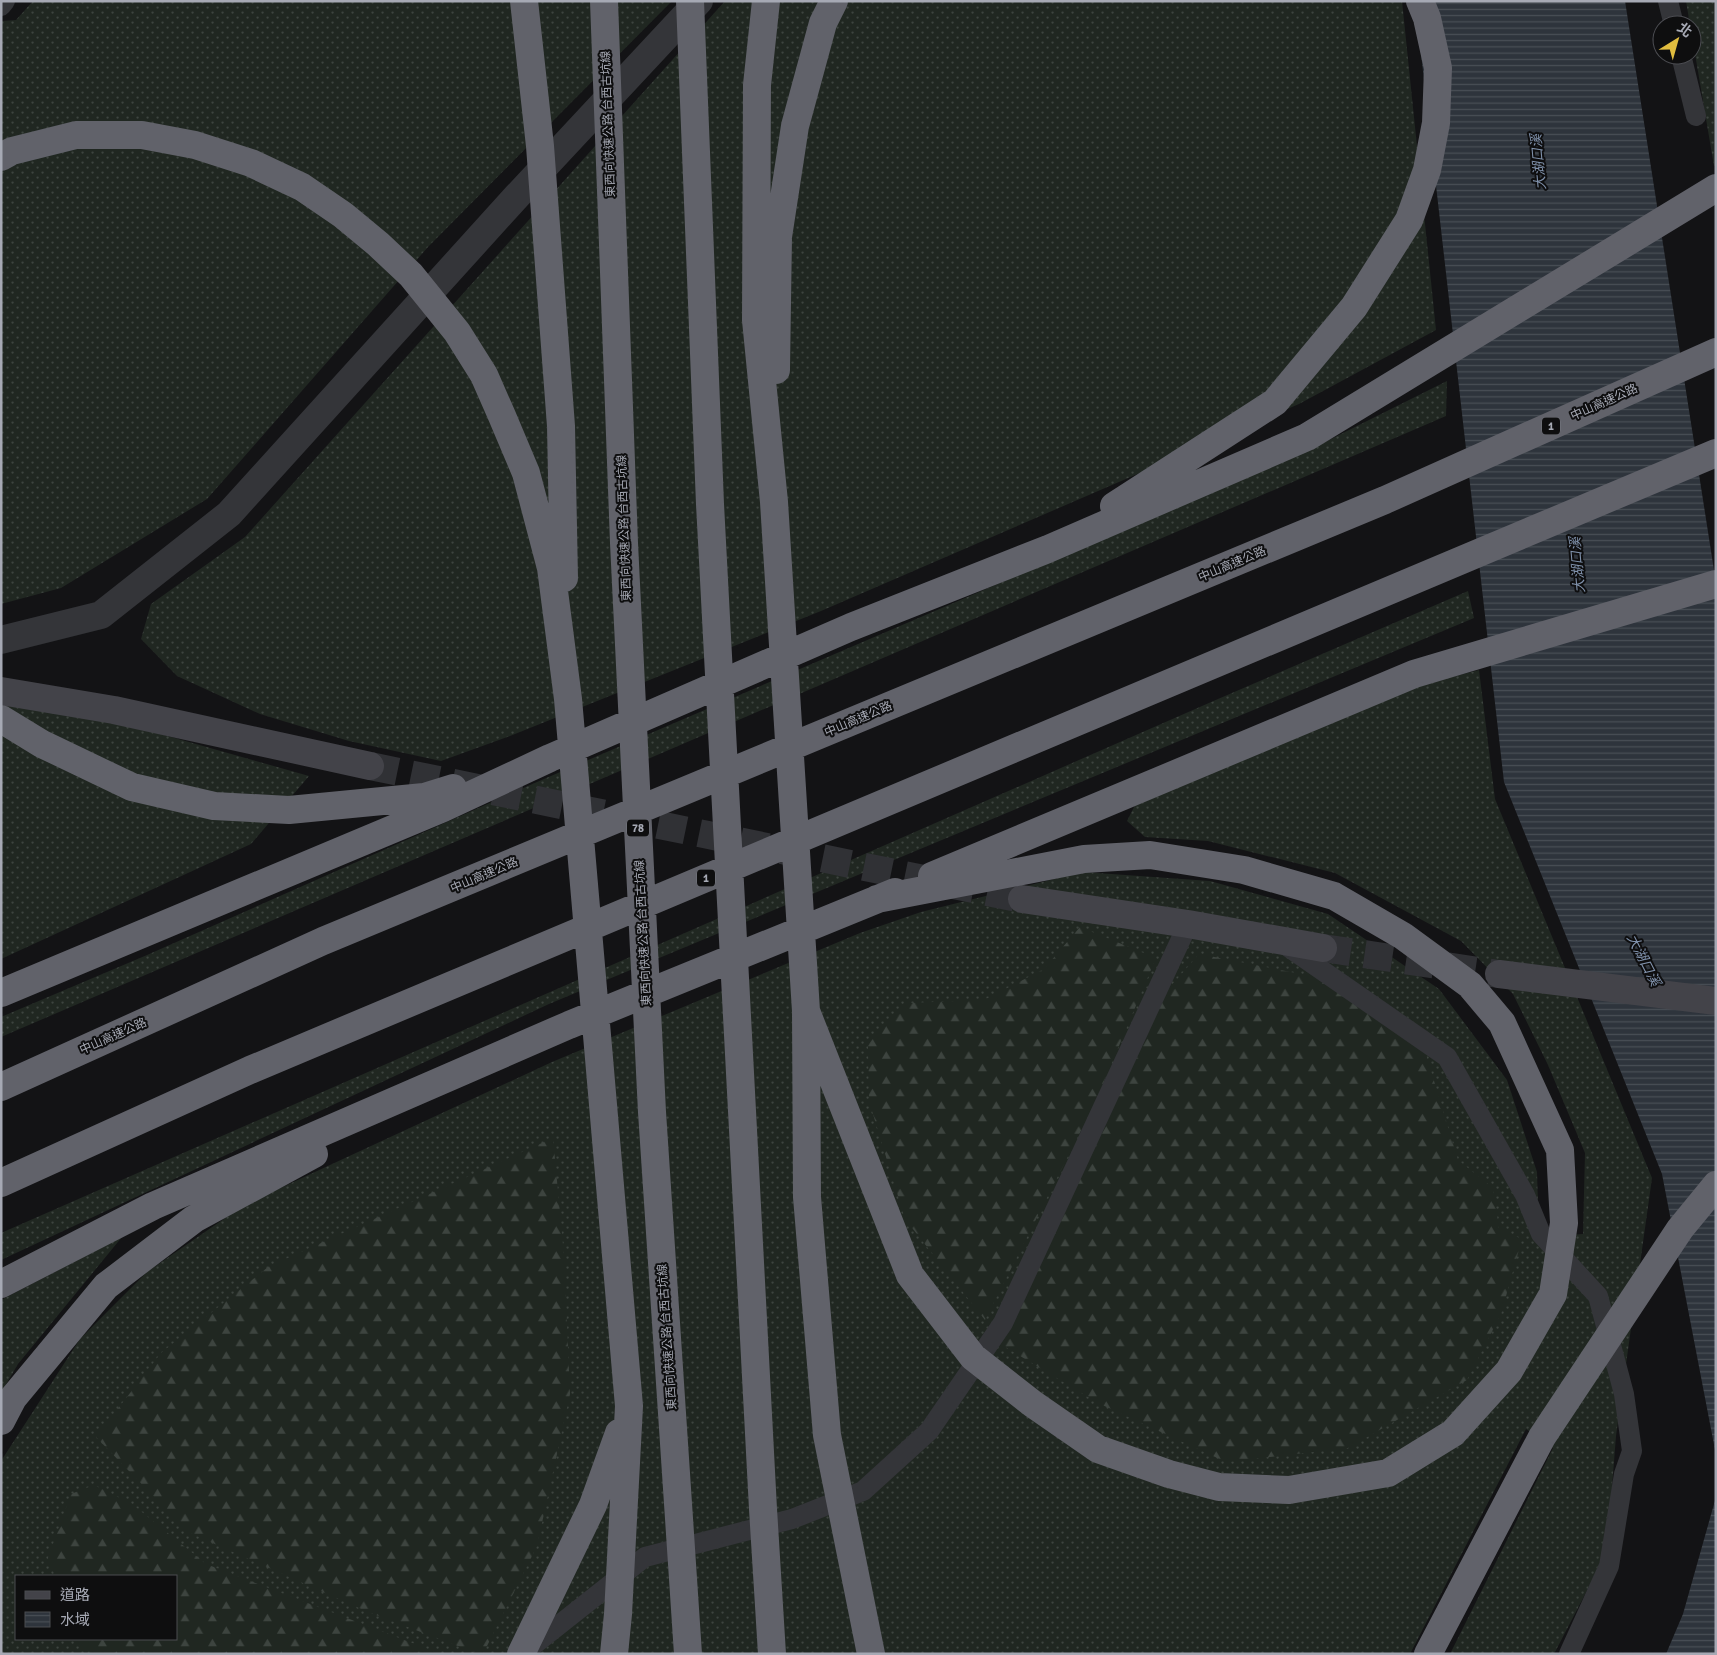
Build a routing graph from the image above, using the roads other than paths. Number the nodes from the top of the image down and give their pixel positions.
1 (5, 1) edge
2 (524, 1) edge
3 (604, 1) edge
4 (690, 1) edge
5 (699, 1) edge
6 (766, 1) edge
7 (834, 1) edge
8 (1420, 1) edge
9 (1668, 1) edge
10 (1, 6) edge
11 (1672, 15) edge
12 (1684, 65) edge
13 (1696, 116) dead end
14 (1, 157) edge
15 (1716, 188) edge
16 (1716, 352) edge
17 (1716, 453) edge
18 (774, 502) junction
19 (1048, 549) junction
20 (1716, 584) edge
21 (1, 640) edge
22 (1, 692) edge
23 (568, 699) junction
24 (1, 718) edge
25 (550, 758) junction
26 (370, 766) tunnel mouth
27 (1022, 898) tunnel mouth
28 (877, 899) junction
29 (1188, 924) junction
30 (1278, 940) junction
31 (1323, 948) tunnel mouth
32 (1512, 975) tunnel mouth
33 (1, 993) edge
34 (1716, 1001) edge
35 (806, 1011) junction
36 (569, 1025) junction
37 (1, 1087) edge
38 (1, 1183) edge
39 (1716, 1185) edge
40 (1, 1284) edge
41 (630, 1406) junction
42 (1, 1421) edge
43 (522, 1654) edge
44 (614, 1654) edge
45 (688, 1654) edge
46 (772, 1654) edge
47 (871, 1654) edge
48 (1428, 1654) edge
49 (1569, 1654) edge

1 - 10 lane
2 - 23 highway
3 - 45 highway, 東西向快速公路 台西古坑線 / 78
4 - 46 highway
5 - 21 street
6 - 18 highway
7 - 18 highway
8 - 19 highway
9 - 11 lane
12 - 13 lane
14 - 23 highway
15 - 19 highway
16 - 37 highway, 中山高速公路 / 1
17 - 38 highway, 1
18 - 35 highway
19 - 25 highway
20 - 28 highway
22 - 26 street
23 - 41 highway
24 - 25 highway
25 - 33 highway
27 - 29 street
28 - 35 highway
28 - 36 highway
29 - 30 street
29 - 43 lane
30 - 31 street
30 - 49 lane
32 - 34 street
35 - 47 highway
36 - 40 highway
36 - 42 highway
39 - 48 highway
41 - 43 highway
41 - 44 highway

